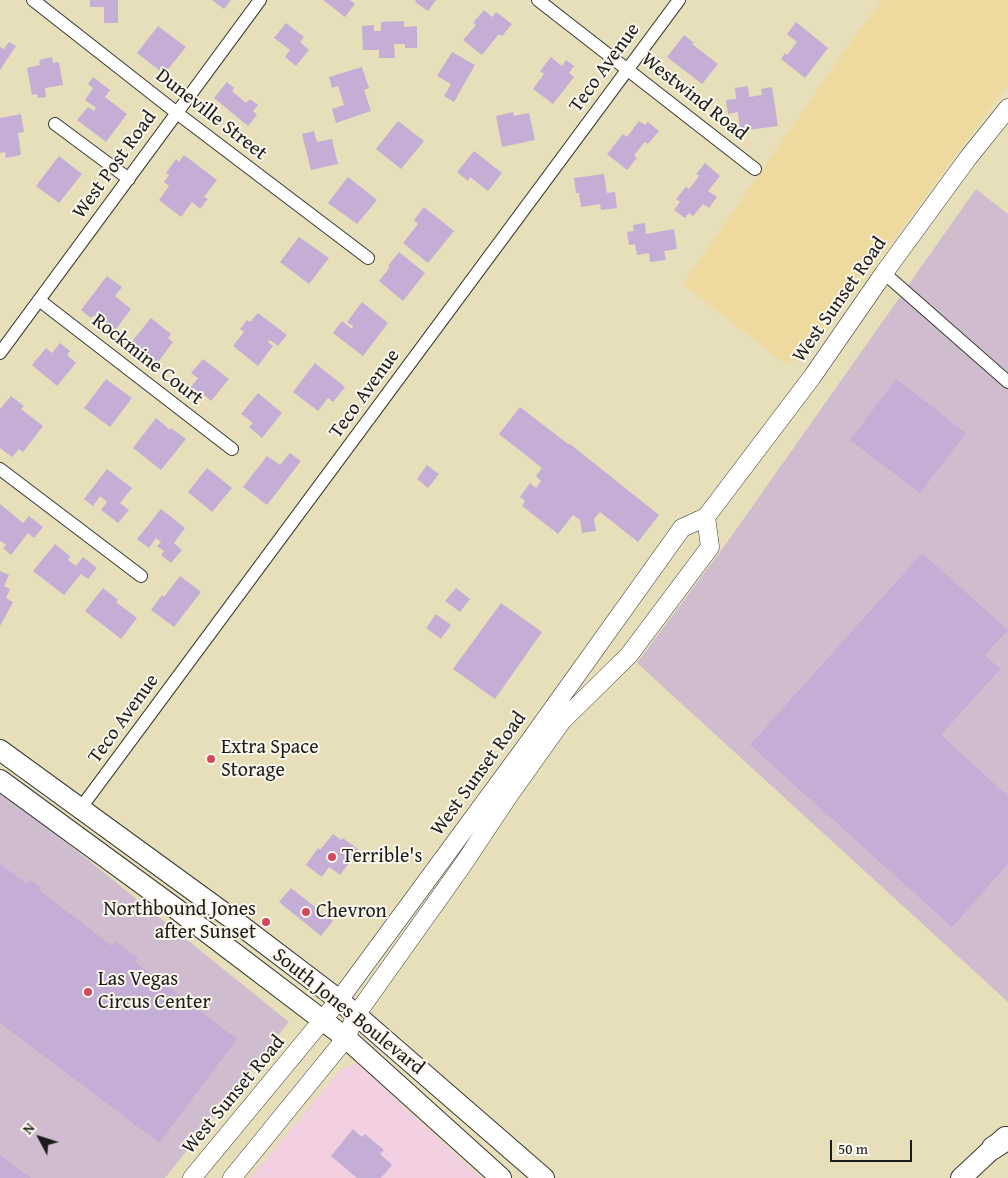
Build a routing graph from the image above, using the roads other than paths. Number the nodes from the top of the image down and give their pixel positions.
1 (33, 0) edge
2 (260, 0) edge
3 (538, 0) edge
4 (678, 0) edge
5 (628, 70) junction
6 (1008, 108) edge
7 (177, 113) junction
8 (55, 124) dead end
9 (755, 169) dead end
10 (129, 179) junction
11 (368, 258) dead end
12 (884, 273) junction
13 (39, 300) junction
14 (0, 353) edge
15 (1008, 382) edge
16 (232, 449) dead end
17 (0, 469) edge
18 (706, 517) junction
19 (141, 576) dead end
20 (0, 750) edge
21 (0, 780) edge
22 (80, 809) junction
23 (339, 1000) junction
24 (356, 1015) junction
25 (323, 1021) junction
26 (346, 1038) junction
27 (1003, 1140) edge
28 (192, 1178) edge
29 (232, 1178) edge
30 (501, 1178) edge
31 (544, 1178) edge
32 (961, 1178) edge

1 - 7 street, Duneville Street
2 - 7 street, West Post Road
3 - 5 street, Westwind Road
4 - 5 street, Teco Avenue
5 - 9 street, Westwind Road
5 - 22 street, Teco Avenue
6 - 12 main road, West Sunset Road
7 - 10 street, West Post Road
7 - 11 street, Duneville Street
8 - 10 street
10 - 13 street, West Post Road
12 - 15 street
12 - 18 main road, West Sunset Road
13 - 14 street, West Post Road
13 - 16 street, Rockmine Court
17 - 19 street
18 - 23 main road, West Sunset Road
18 - 24 main road, West Sunset Road
20 - 22 main road, South Jones Boulevard
21 - 25 main road, South Jones Boulevard
22 - 23 main road, South Jones Boulevard
23 - 24 main road, South Jones Boulevard
23 - 25 main road, West Sunset Road
24 - 26 main road, West Sunset Road
24 - 31 main road, South Jones Boulevard
25 - 26 main road, South Jones Boulevard
25 - 28 main road, West Sunset Road
26 - 29 main road, West Sunset Road
26 - 30 main road, South Jones Boulevard
27 - 32 main road

